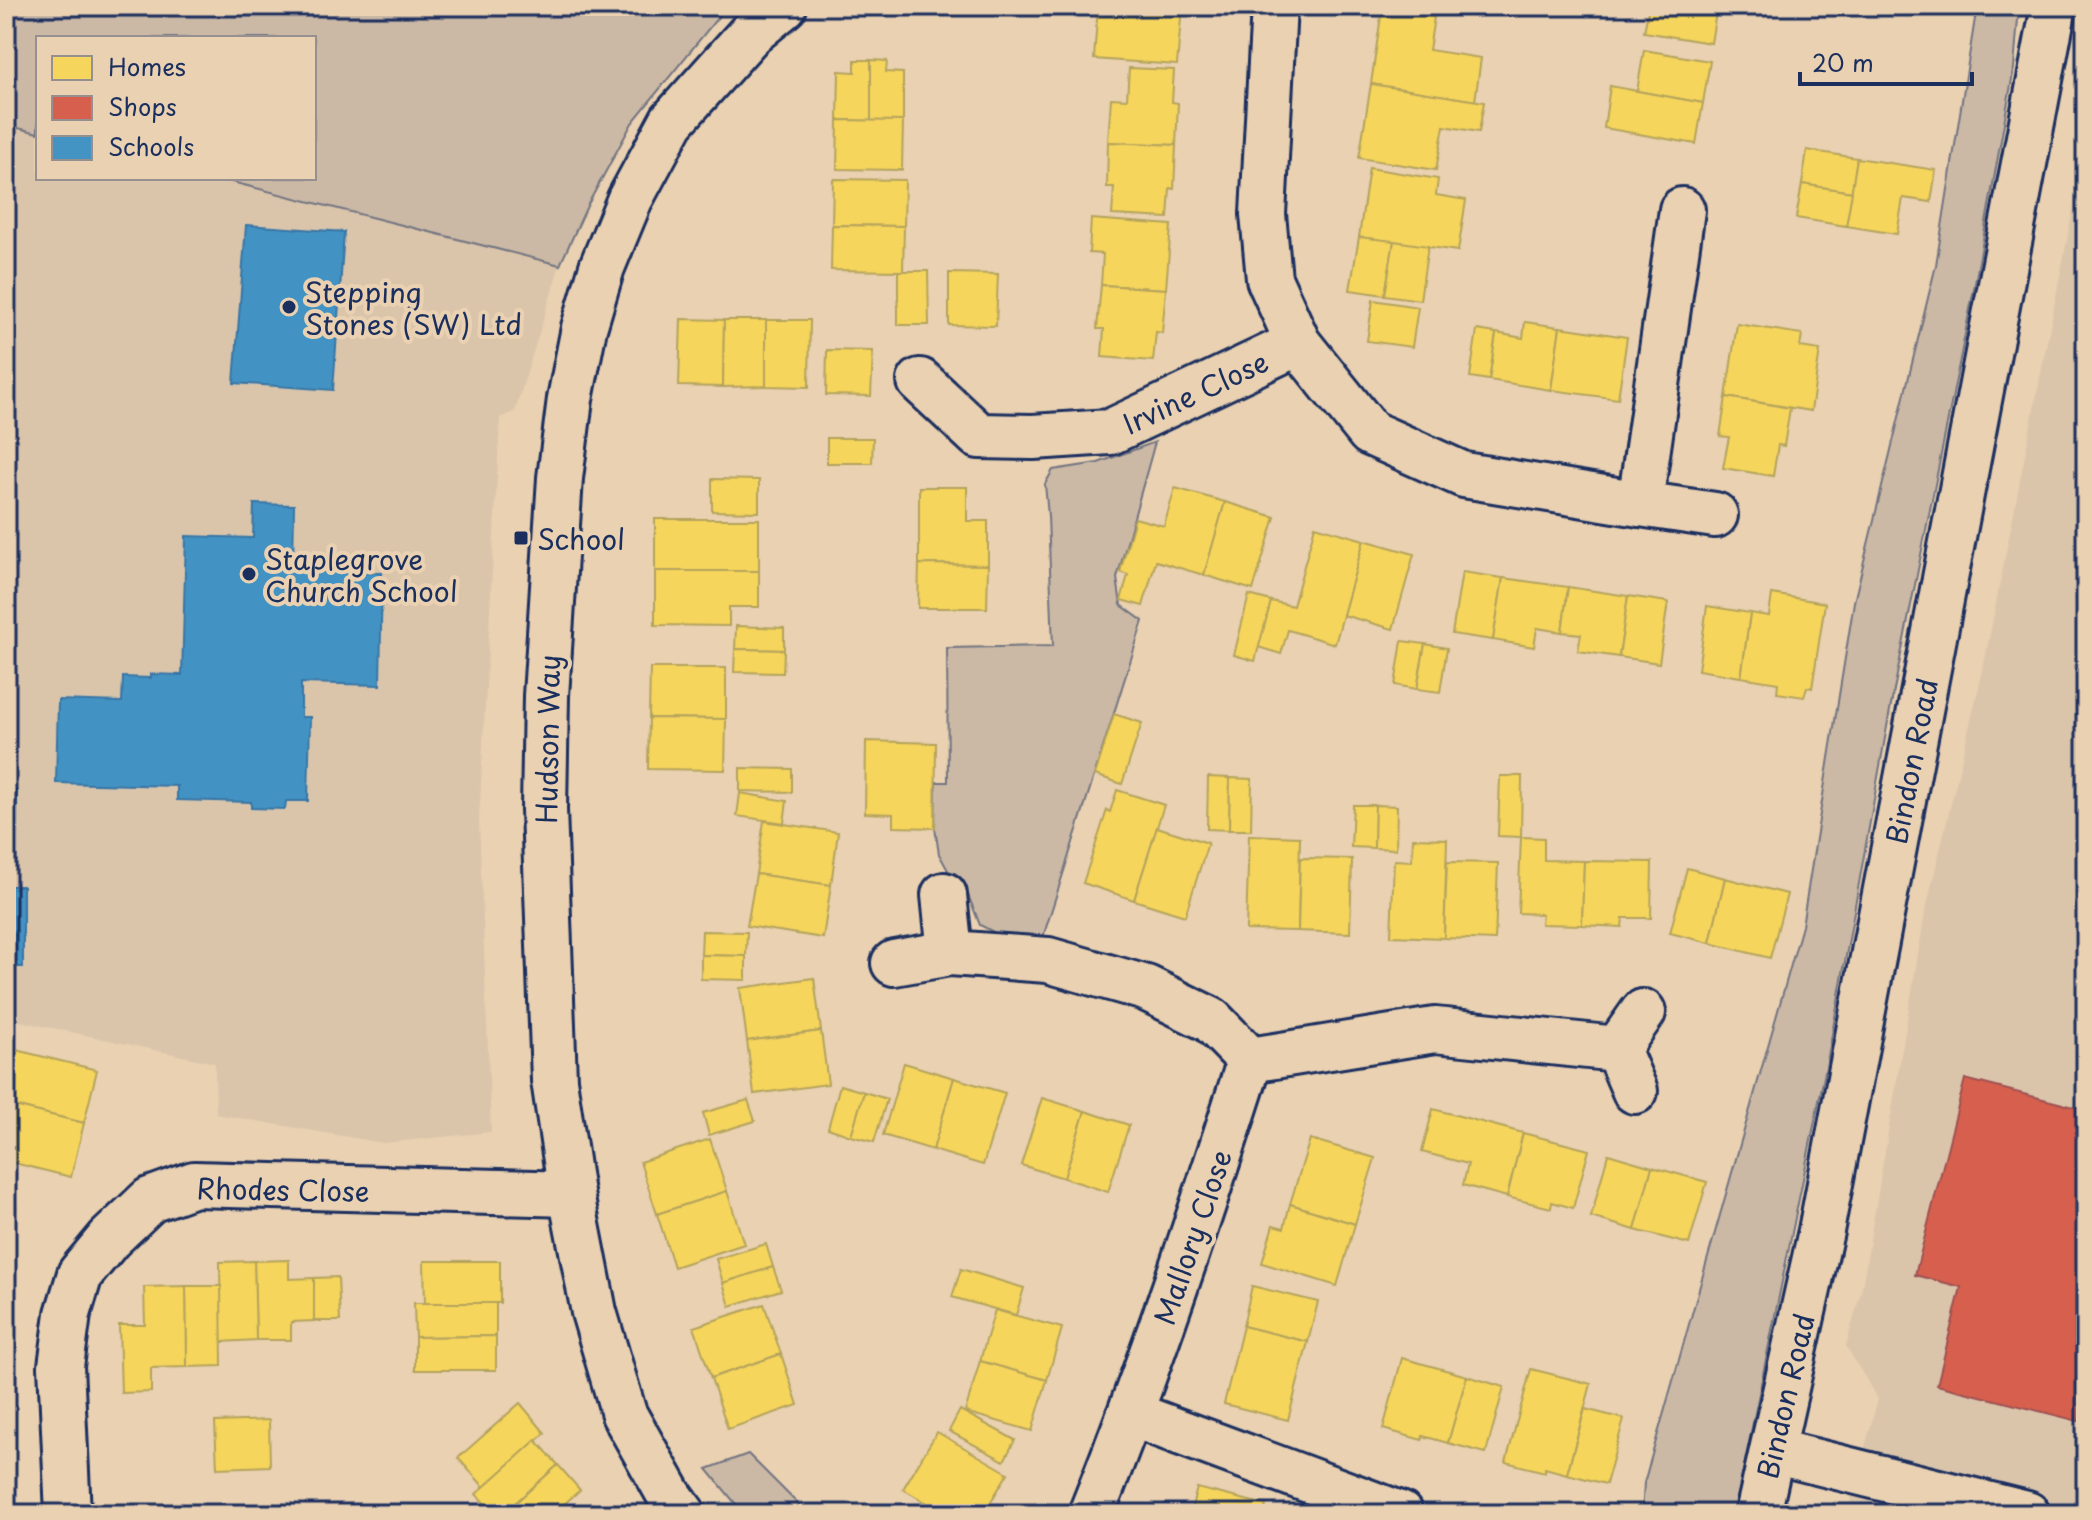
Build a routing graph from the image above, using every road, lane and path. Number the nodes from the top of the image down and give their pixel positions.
1 (784, 6) edge
2 (1274, 6) edge
3 (2054, 6) edge
4 (1682, 210) dead end
5 (1298, 343) junction
6 (920, 381) dead end
7 (1640, 504) junction
8 (1715, 515) dead end
9 (944, 895) dead end
10 (950, 953) junction
11 (894, 963) dead end
12 (1643, 1012) dead end
13 (1617, 1049) junction
14 (1250, 1060) junction
15 (1635, 1091) dead end
16 (571, 1194) junction
17 (1131, 1414) junction
18 (1773, 1451) junction
19 (68, 1514) edge
20 (683, 1514) edge
21 (1091, 1514) edge
22 (1400, 1514) edge
23 (1758, 1514) edge
24 (2027, 1514) edge

1 - 16 street, Hudson Way
2 - 5 street, Irvine Close
3 - 18 street, Bindon Road
4 - 7 street
5 - 6 street, Irvine Close
5 - 7 street, Irvine Close
7 - 8 street, Irvine Close
9 - 10 street
10 - 11 street
10 - 14 street
12 - 13 street
13 - 14 street
13 - 15 street
14 - 17 street, Mallory Close
16 - 19 street, Rhodes Close
16 - 20 street, Hudson Way
17 - 21 street, Mallory Close
17 - 22 street
18 - 23 street, Bindon Road
18 - 24 street

